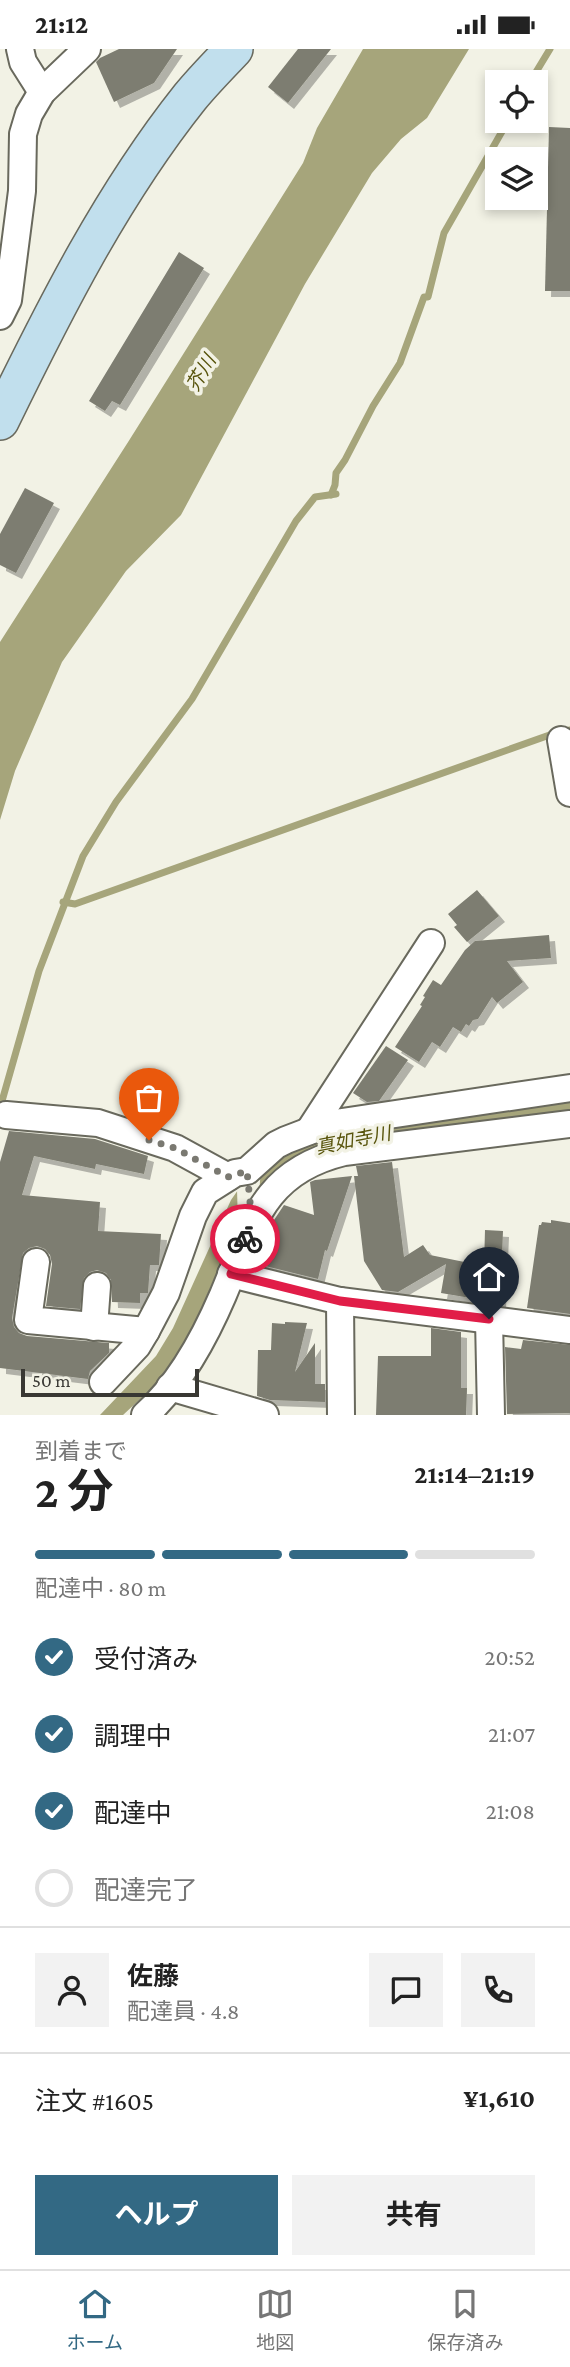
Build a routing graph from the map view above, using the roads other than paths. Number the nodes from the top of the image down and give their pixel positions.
1 (20, 49) edge
2 (234, 49) edge
3 (85, 50) edge
4 (42, 92) junction
5 (11, 191) edge
6 (0, 316) edge
7 (0, 421) edge
8 (561, 740) dead end
9 (570, 793) edge
10 (431, 959) dead end
11 (570, 1088) edge
12 (6, 1115) dead end
13 (570, 1124) edge
14 (309, 1131) junction
15 (241, 1175) junction
16 (252, 1218) junction
17 (36, 1262) dead end
18 (231, 1274) junction
19 (97, 1286) dead end
20 (340, 1301) junction
21 (489, 1319) junction
22 (93, 1327) junction
23 (570, 1330) edge
24 (146, 1331) junction
25 (103, 1383) dead end
26 (170, 1387) junction
27 (145, 1415) edge
28 (265, 1415) edge
29 (341, 1415) edge
30 (491, 1415) edge

1 - 4 street
2 - 7 street
3 - 4 street
4 - 5 street
5 - 6 street
8 - 9 street
10 - 14 street
11 - 14 street
12 - 15 street
13 - 16 street
14 - 15 street
15 - 16 street
15 - 24 street
16 - 18 street
17 - 22 street
18 - 20 street
18 - 26 street
19 - 22 street
20 - 21 street
20 - 29 street
21 - 23 street
21 - 30 street
22 - 24 street
24 - 25 street
26 - 27 street
26 - 28 street

